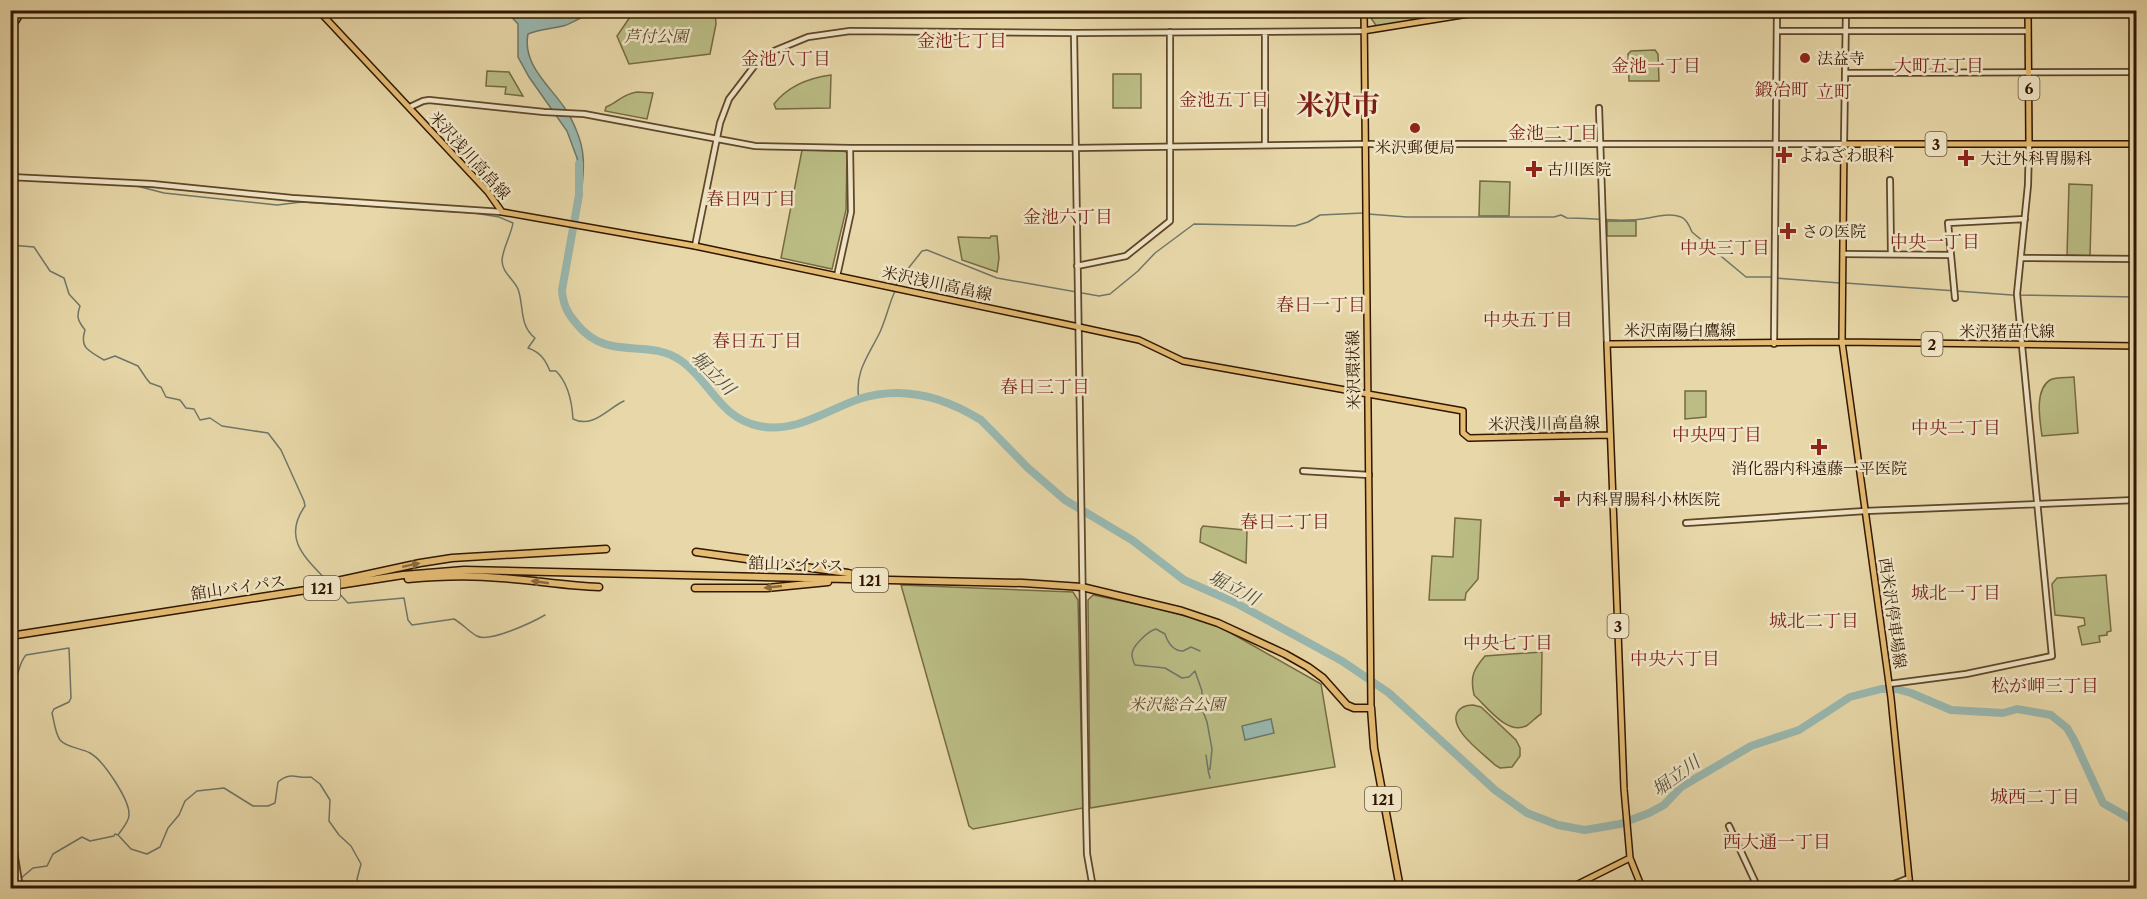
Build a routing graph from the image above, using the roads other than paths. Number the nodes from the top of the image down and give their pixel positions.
1 (318, 10) edge
2 (1364, 10) edge
3 (1493, 10) edge
4 (1777, 10) edge
5 (1846, 10) edge
6 (2028, 10) edge
7 (19, 13) edge
8 (10, 22) edge
9 (10, 30) edge
10 (1364, 31) junction
11 (1777, 31) junction
12 (2028, 31) junction
13 (1170, 32) junction
14 (1264, 32) junction
15 (1845, 32) junction
16 (1074, 33) junction
17 (2136, 72) edge
18 (1845, 73) junction
19 (2029, 73) junction
20 (410, 108) junction
21 (1599, 108) dead end
22 (716, 140) junction
23 (1365, 144) junction
24 (1777, 144) junction
25 (1844, 144) junction
26 (2029, 144) junction
27 (2136, 144) edge
28 (1171, 145) junction
29 (1265, 145) junction
30 (1600, 145) junction
31 (850, 148) junction
32 (1076, 148) junction
33 (10, 177) edge
34 (1890, 180) dead end
35 (502, 212) junction
36 (2025, 219) junction
37 (695, 246) junction
38 (1891, 253) junction
39 (1844, 254) junction
40 (1951, 255) junction
41 (2021, 258) junction
42 (2136, 260) edge
43 (1077, 266) junction
44 (837, 276) junction
45 (1955, 298) dead end
46 (1079, 327) junction
47 (1842, 342) junction
48 (1607, 344) junction
49 (1774, 344) junction
50 (2023, 345) junction
51 (2136, 346) edge
52 (1367, 395) junction
53 (1610, 435) junction
54 (1303, 471) dead end
55 (1369, 475) junction
56 (2136, 500) edge
57 (2038, 504) junction
58 (1865, 512) junction
59 (1686, 523) dead end
60 (606, 549) dead end
61 (696, 552) dead end
62 (873, 580) junction
63 (352, 583) junction
64 (598, 587) dead end
65 (1082, 587) junction
66 (695, 588) dead end
67 (293, 592) junction
68 (10, 636) edge
69 (1890, 685) junction
70 (1371, 708) junction
71 (1729, 826) dead end
72 (10, 827) edge
73 (1630, 858) junction
74 (1909, 878) junction
75 (20, 888) edge
76 (1094, 888) edge
77 (1400, 888) edge
78 (1570, 888) edge
79 (1642, 888) edge
80 (1758, 888) edge
81 (1884, 888) edge
82 (1910, 888) edge

1 - 20 main road, 米沢浅川高畠線
2 - 10 main road, 米沢環状線
3 - 10 main road
4 - 11 street
5 - 15 street
6 - 12 main road, 6
7 - 8 highway
7 - 9 highway
10 - 14 street
10 - 23 main road, 米沢環状線
11 - 15 street
11 - 24 street
12 - 15 street
12 - 19 main road, 6
13 - 14 street
13 - 16 street
13 - 28 street
14 - 29 street
15 - 18 street
16 - 22 street
16 - 32 street
17 - 19 street
18 - 19 street
18 - 25 street
19 - 26 main road, 6
20 - 22 street
20 - 35 main road, 米沢浅川高畠線
21 - 30 street
22 - 31 street
22 - 37 street
23 - 29 street
23 - 30 street
23 - 52 main road, 米沢環状線
24 - 25 street
24 - 30 street
24 - 49 street
25 - 26 main road, 3
25 - 39 main road
26 - 27 main road
26 - 36 street
28 - 29 street
28 - 32 street
28 - 43 street
30 - 48 street
31 - 32 street
31 - 44 street
32 - 43 street
33 - 35 street
34 - 38 street
35 - 37 main road, 米沢浅川高畠線
36 - 40 street
36 - 41 street
37 - 44 main road, 米沢浅川高畠線
38 - 39 street
38 - 40 street
39 - 47 main road
40 - 45 street
41 - 42 street
41 - 50 street
43 - 46 street
44 - 46 main road, 米沢浅川高畠線
46 - 52 main road, 米沢浅川高畠線
46 - 65 street
47 - 49 main road, 米沢南陽白鷹線
47 - 50 main road, 米沢猪苗代線 / 2
47 - 58 main road, 西米沢停車場線
48 - 49 main road, 米沢南陽白鷹線
48 - 53 main road, 米沢南陽白鷹線 / 3
50 - 51 main road, 米沢猪苗代線 / 2
50 - 57 street
52 - 53 main road, 米沢浅川高畠線
52 - 55 main road, 米沢環状線
53 - 73 main road, 米沢南陽白鷹線 / 3
54 - 55 street
55 - 70 main road, 米沢環状線
56 - 57 street
57 - 58 street
57 - 69 street
58 - 59 street
58 - 69 main road, 西米沢停車場線
67 -> 60 highway
61 - 62 highway
62 - 63 highway, 舘山バイパス / 121
62 - 65 highway, 舘山バイパス / 121
62 -> 66 highway
64 -> 63 highway
63 - 67 highway, 舘山バイパス / 121
65 - 70 highway, 舘山バイパス / 121
65 - 76 street
67 - 68 highway, 舘山バイパス / 121
69 - 74 main road, 西米沢停車場線
70 - 77 highway, 121
71 - 80 street
72 - 75 street
73 - 78 main road
73 - 79 main road
74 - 81 street
74 - 82 main road, 西米沢停車場線

